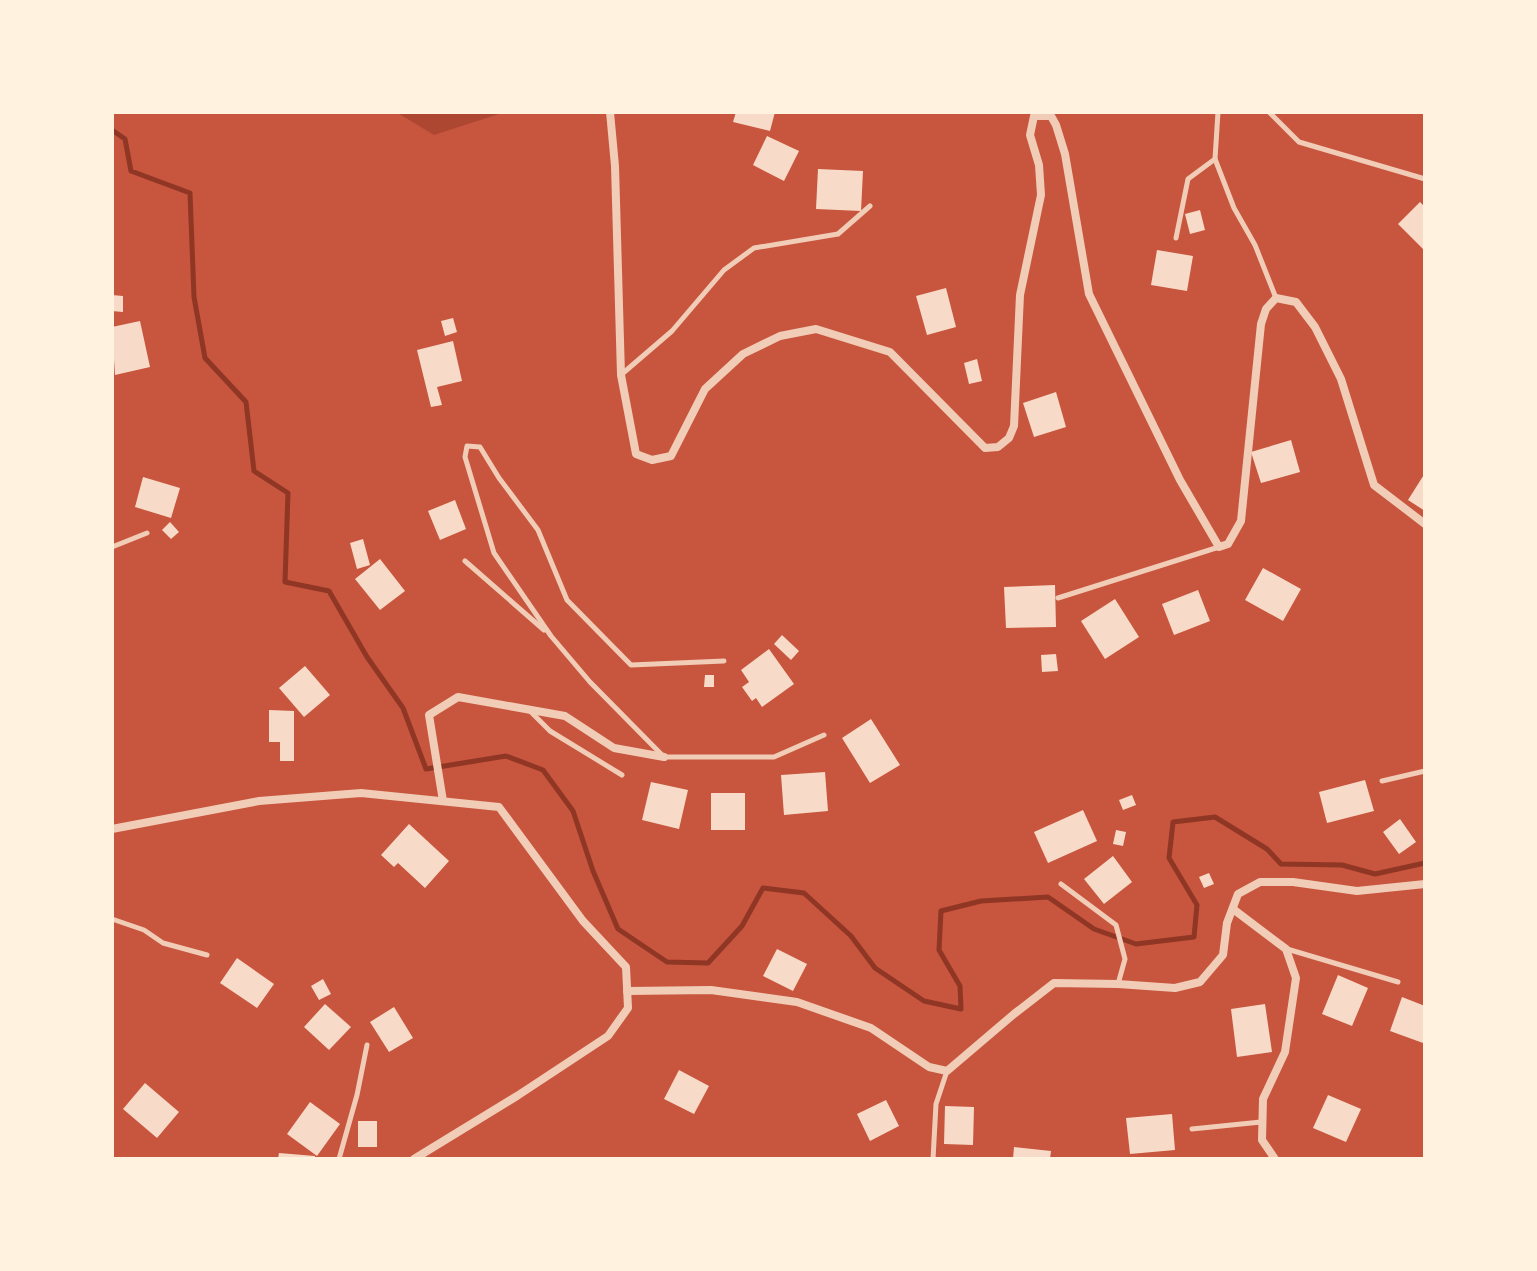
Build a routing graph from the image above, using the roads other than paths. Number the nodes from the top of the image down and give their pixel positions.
1 (610, 112) edge
2 (1218, 112) edge
3 (1269, 112) edge
4 (1215, 159) junction
5 (1425, 179) edge
6 (870, 206) dead end
7 (1176, 238) dead end
8 (1276, 298) junction
9 (621, 375) junction
10 (1425, 524) edge
11 (147, 533) dead end
12 (112, 547) edge
13 (1219, 547) junction
14 (465, 561) dead end
15 (1058, 598) dead end
16 (551, 636) junction
17 (724, 661) dead end
18 (528, 709) junction
19 (824, 735) dead end
20 (664, 757) junction
21 (1425, 771) edge
22 (622, 775) dead end
23 (1382, 781) dead end
24 (443, 801) junction
25 (112, 829) edge
26 (1061, 884) dead end
27 (1425, 884) edge
28 (1233, 909) junction
29 (112, 919) edge
30 (1286, 949) junction
31 (207, 955) dead end
32 (1398, 982) dead end
33 (1118, 984) junction
34 (627, 991) junction
35 (367, 1045) dead end
36 (947, 1071) junction
37 (1262, 1122) junction
38 (1192, 1129) dead end
39 (339, 1159) edge
40 (414, 1159) edge
41 (933, 1159) edge
42 (1275, 1159) edge

1 - 9 street
2 - 4 lane
3 - 5 lane
4 - 7 lane
4 - 8 lane
6 - 9 lane
8 - 10 street
8 - 13 street
9 - 13 street
11 - 12 lane
13 - 15 lane
14 - 16 lane
16 - 17 lane
16 - 20 lane
18 - 20 street
18 - 22 lane
18 - 24 street
19 - 20 lane
21 - 23 lane
24 - 25 street
24 - 34 street
26 - 33 lane
27 - 28 street
28 - 30 street
28 - 33 street
29 - 31 lane
30 - 32 lane
30 - 37 street
33 - 36 street
34 - 36 street
34 - 40 street
35 - 39 lane
36 - 41 lane
37 - 38 lane
37 - 42 street

